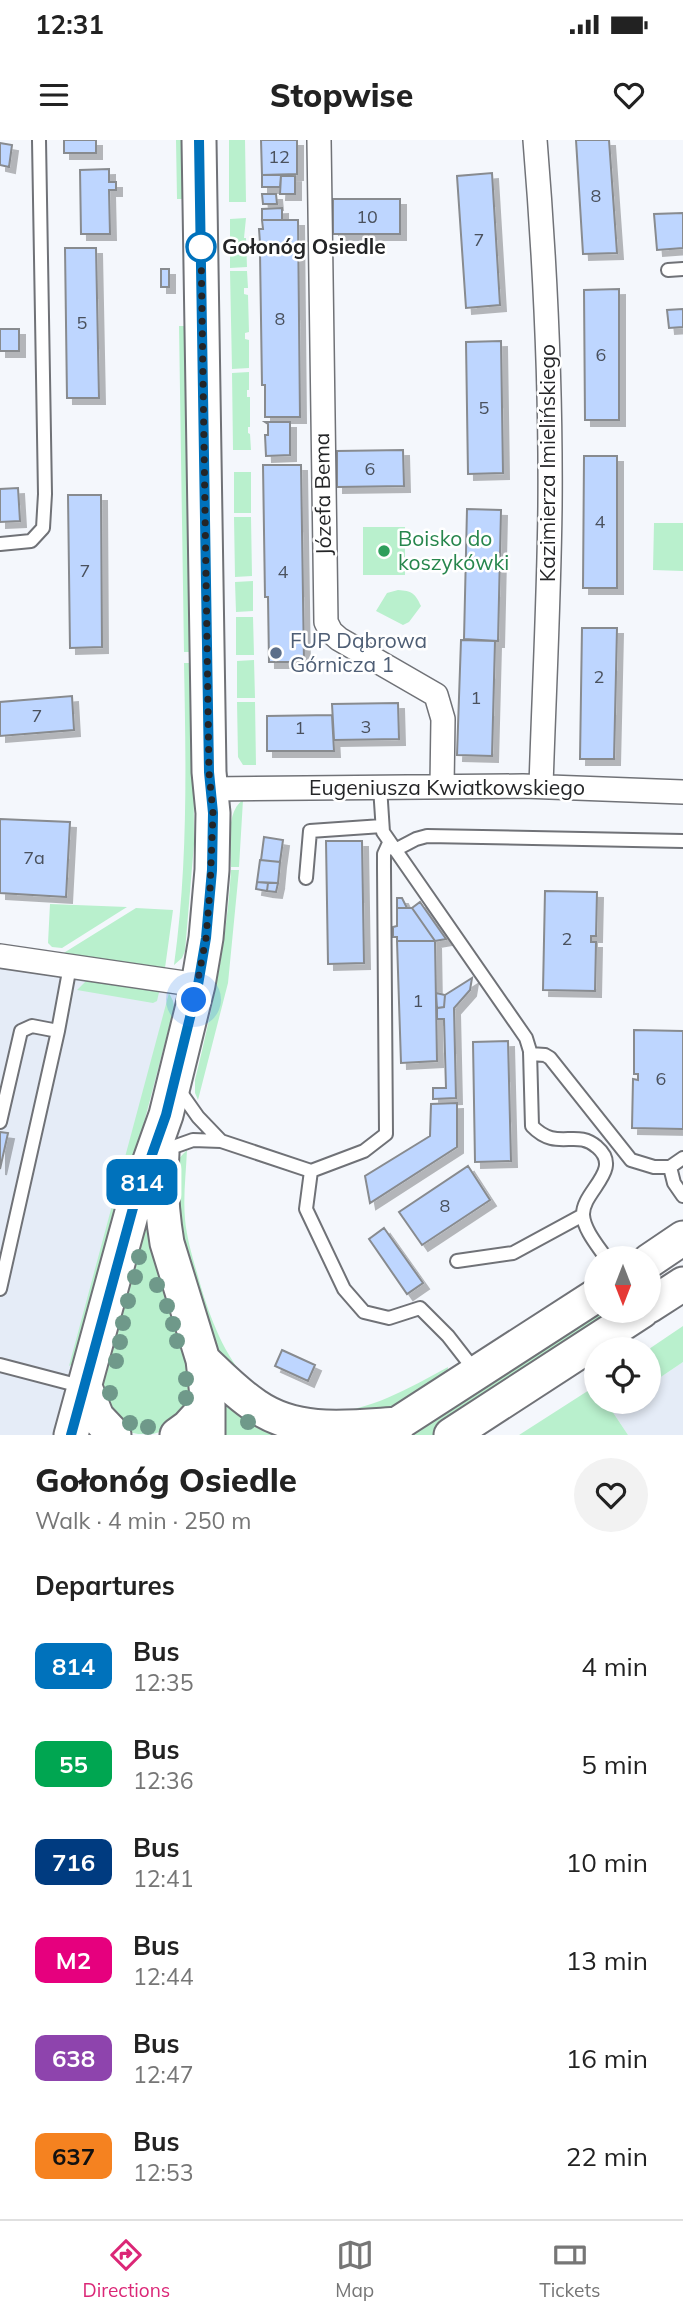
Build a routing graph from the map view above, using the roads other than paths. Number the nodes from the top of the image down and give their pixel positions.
1 (39, 140) edge
2 (199, 140) edge
3 (319, 140) edge
4 (535, 140) edge
5 (683, 269) edge
6 (668, 270) dead end
7 (0, 544) edge
8 (442, 786) junction
9 (541, 786) junction
10 (380, 787) junction
11 (210, 789) junction
12 (683, 792) edge
13 (382, 826) junction
14 (683, 841) edge
15 (392, 846) junction
16 (306, 878) dead end
17 (0, 956) edge
18 (70, 966) junction
19 (198, 985) junction
20 (58, 1031) junction
21 (530, 1054) junction
22 (174, 1083) junction
23 (166, 1115) junction
24 (0, 1122) edge
25 (221, 1141) junction
26 (162, 1151) junction
27 (683, 1158) edge
28 (670, 1167) junction
29 (311, 1171) junction
30 (683, 1196) edge
31 (583, 1215) junction
32 (683, 1238) edge
33 (598, 1246) edge
34 (662, 1252) edge
35 (457, 1261) dead end
36 (683, 1284) edge
37 (0, 1289) edge
38 (662, 1298) edge
39 (584, 1303) edge
40 (624, 1323) edge
41 (203, 1360) junction
42 (0, 1366) edge
43 (477, 1373) junction
44 (85, 1387) junction
45 (208, 1420) edge
46 (389, 1429) edge
47 (71, 1435) edge
48 (114, 1435) edge
49 (177, 1435) edge
50 (451, 1435) edge

1 - 7 lane
2 - 11 street
3 - 8 street, Józefa Bema
4 - 9 street, Kazimierza Imielińskiego
5 - 6 lane
8 - 9 street, Eugeniusza Kwiatkowskiego
8 - 10 street, Eugeniusza Kwiatkowskiego
9 - 12 street, Eugeniusza Kwiatkowskiego
10 - 11 street, Eugeniusza Kwiatkowskiego
10 - 13 lane
11 - 19 street
13 - 15 lane
13 - 16 lane
14 - 15 lane
15 - 21 lane
15 - 29 lane
17 - 18 street
18 - 19 street
18 - 20 lane
19 - 22 street
20 - 24 lane
20 - 37 lane
21 - 28 lane
21 - 31 lane
22 - 23 street
22 - 25 lane
23 - 26 street
23 - 44 street
25 - 26 lane
25 - 29 lane
26 - 41 street
27 - 28 lane
28 - 30 lane
29 - 43 lane
31 - 33 lane
31 - 35 lane
32 - 34 street
36 - 38 street
39 - 43 street
40 - 50 street
41 - 45 street
41 - 46 street
42 - 44 lane
43 - 46 street
44 - 47 street
44 - 48 street
45 - 49 street

